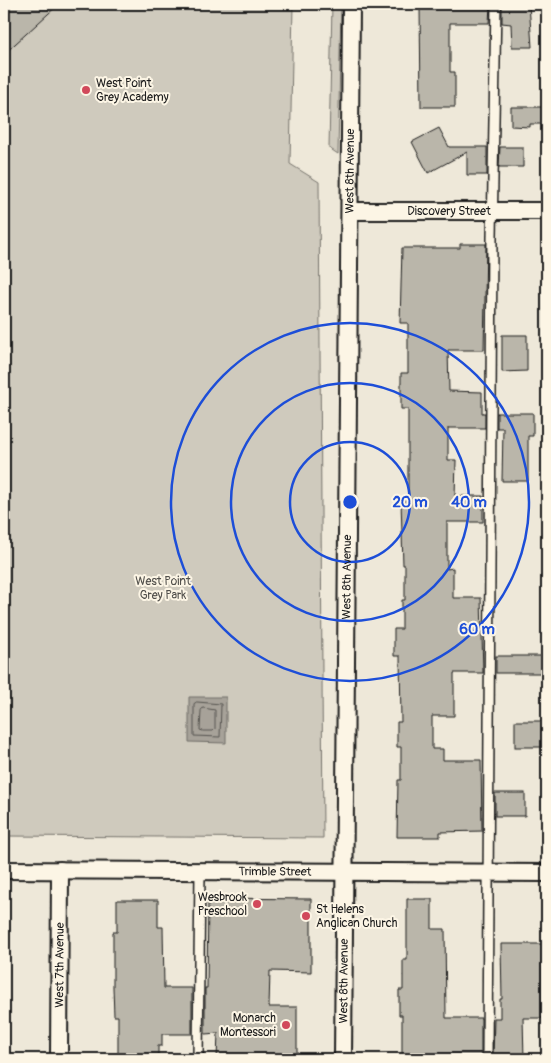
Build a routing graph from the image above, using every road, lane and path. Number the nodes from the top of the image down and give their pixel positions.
1 (351, 4) edge
2 (496, 4) edge
3 (350, 211) junction
4 (492, 211) junction
5 (547, 211) edge
6 (4, 870) edge
7 (60, 870) junction
8 (200, 871) junction
9 (345, 872) junction
10 (488, 873) junction
11 (547, 873) edge
12 (59, 1059) edge
13 (198, 1059) edge
14 (343, 1059) edge
15 (487, 1059) edge

1 - 3 street, West 8th Avenue
2 - 4 lane
3 - 4 street, Discovery Street
3 - 9 street, West 8th Avenue
4 - 5 street, Discovery Street
4 - 10 lane
6 - 7 street, Trimble Street
7 - 8 street, Trimble Street
7 - 12 street, West 7th Avenue
8 - 9 street, Trimble Street
8 - 13 lane
9 - 10 street, Trimble Street
9 - 14 street, West 8th Avenue
10 - 11 street, Trimble Street
10 - 15 lane

